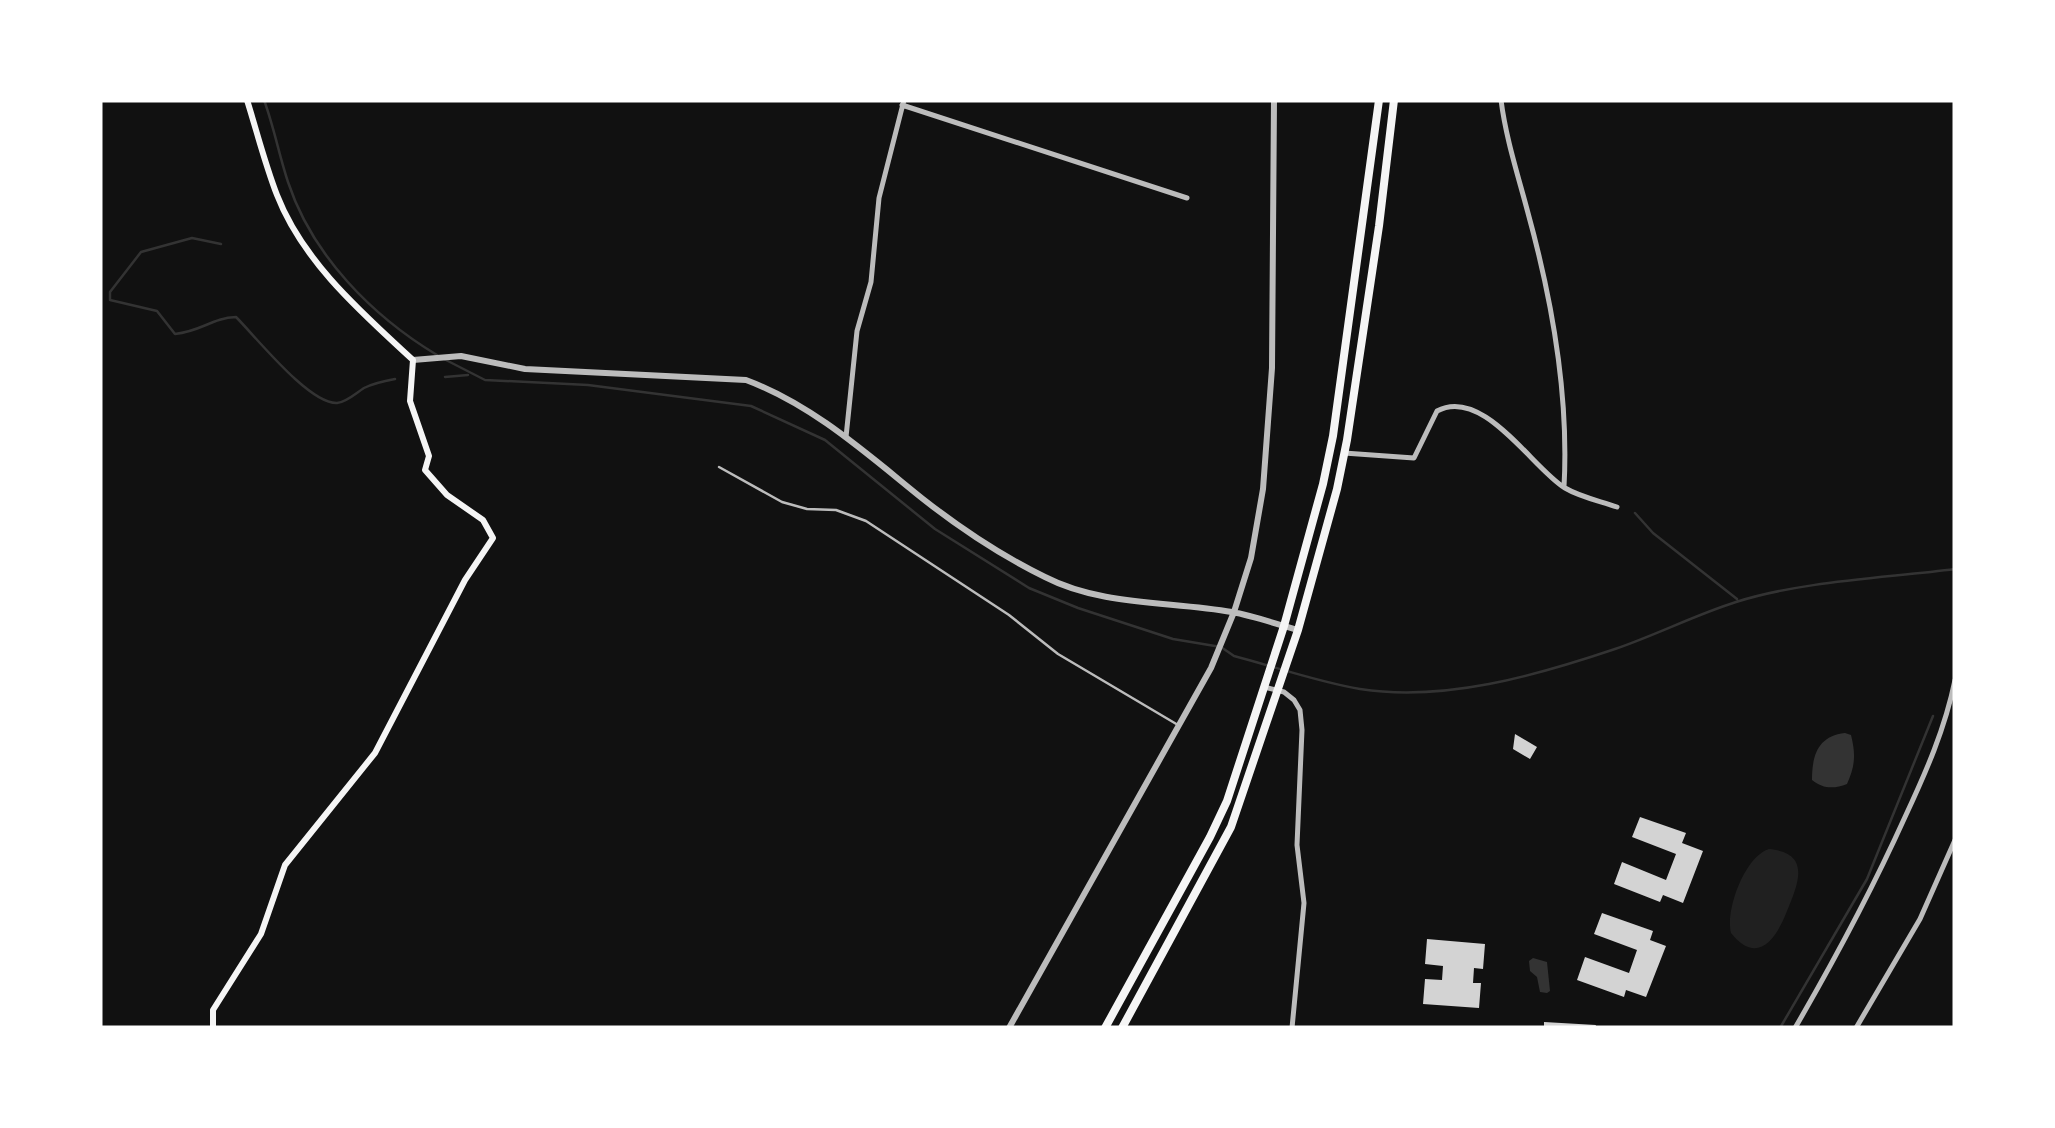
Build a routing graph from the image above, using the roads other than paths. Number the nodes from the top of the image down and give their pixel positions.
1 (247, 100) edge
2 (1274, 100) edge
3 (1379, 100) edge
4 (1394, 100) edge
5 (1501, 100) edge
6 (903, 102) edge
7 (1188, 198) dead end
8 (413, 360) junction
9 (846, 436) junction
10 (1344, 453) junction
11 (719, 467) dead end
12 (1564, 488) junction
13 (1617, 507) dead end
14 (1234, 612) junction
15 (1284, 626) junction
16 (1298, 630) junction
17 (1955, 680) edge
18 (1266, 683) junction
19 (1280, 687) junction
20 (1951, 716) edge
21 (1180, 726) junction
22 (1955, 840) edge
23 (211, 1028) edge
24 (1009, 1028) edge
25 (1105, 1028) edge
26 (1122, 1028) edge
27 (1292, 1028) edge
28 (1795, 1028) edge
29 (1856, 1028) edge

1 - 8 main road
2 - 14 street
3 - 15 main road
4 - 10 main road
5 - 12 street
6 - 7 street
6 - 9 street
8 - 9 street
8 - 23 main road
9 - 14 street
10 - 12 street
10 - 16 main road
11 - 21 lane
12 - 13 street
14 - 15 street
14 - 21 street
15 - 16 street
15 - 18 main road
16 - 19 main road
17 - 20 street
18 - 19 street
18 - 25 main road
19 - 26 main road
19 - 27 street
20 - 28 street
21 - 24 street
22 - 29 street

